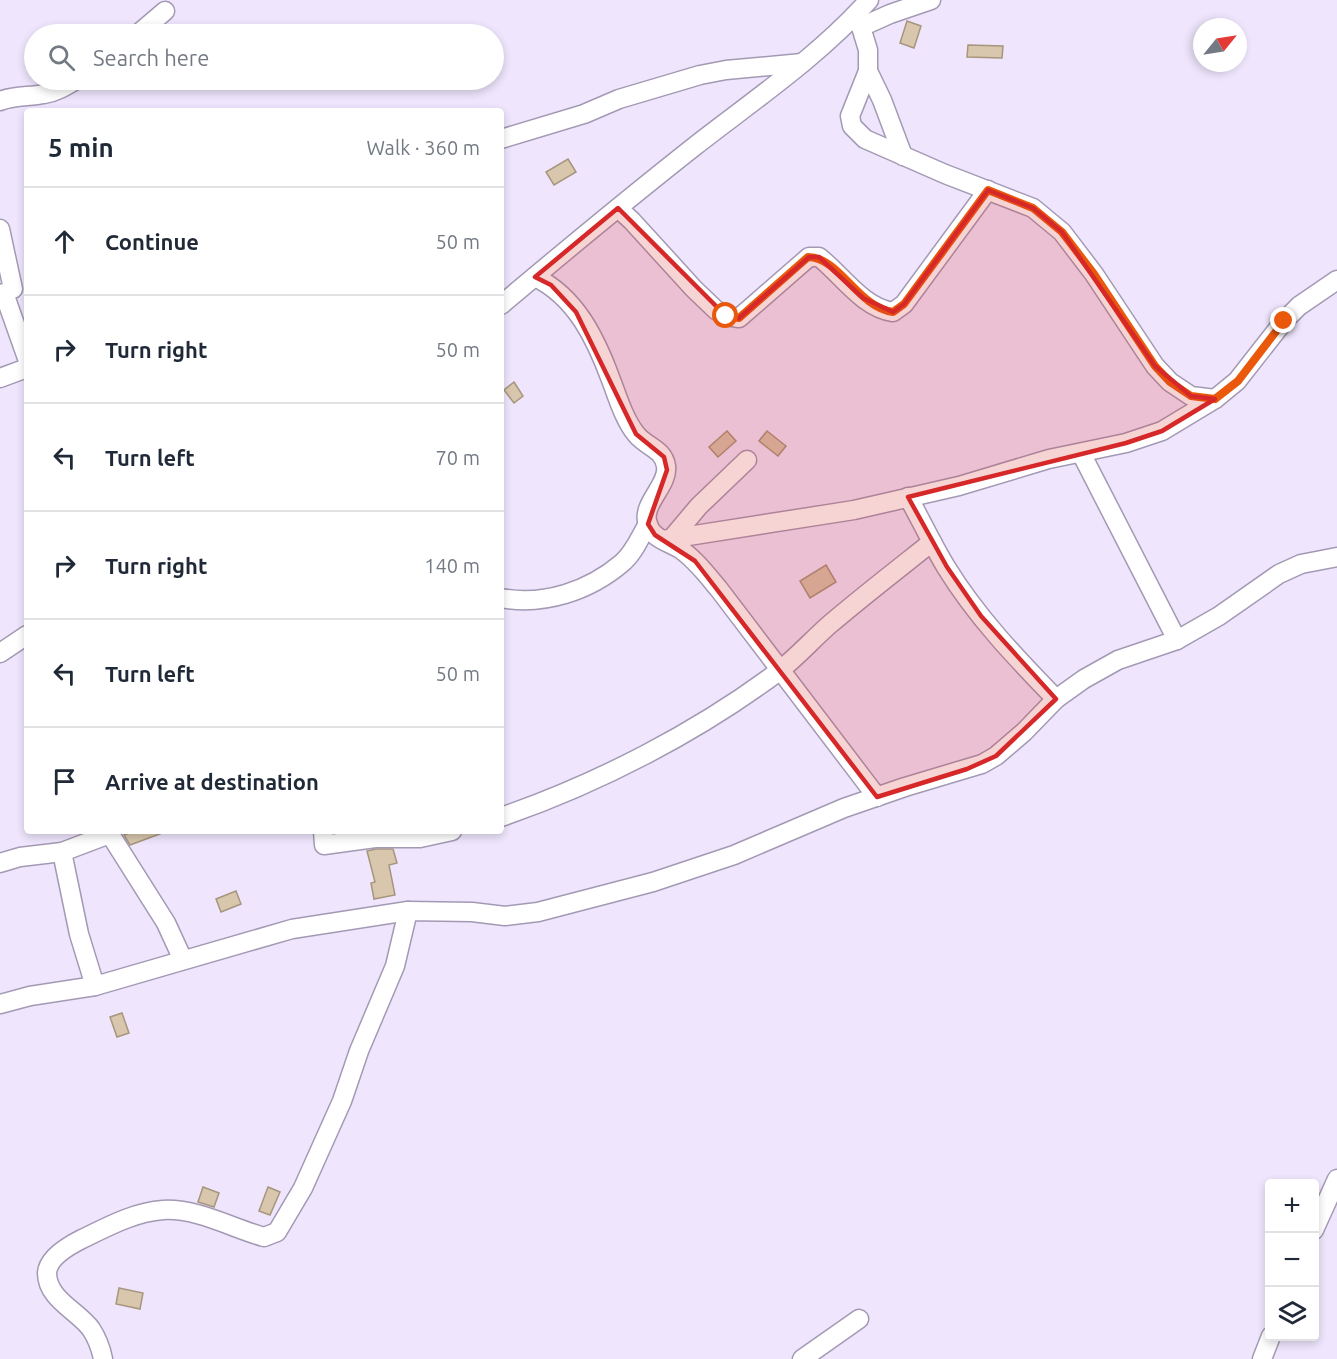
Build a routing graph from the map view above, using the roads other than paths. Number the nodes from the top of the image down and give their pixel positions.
1 (869, 0) edge
2 (931, 0) edge
3 (165, 11) dead end
4 (857, 22) junction
5 (150, 24) edge
6 (802, 63) junction
7 (868, 70) junction
8 (57, 90) edge
9 (0, 101) edge
10 (504, 138) edge
11 (903, 156) junction
12 (988, 190) junction
13 (618, 208) junction
14 (0, 229) edge
15 (535, 277) junction
16 (1337, 280) edge
17 (11, 290) edge
18 (504, 303) edge
19 (24, 345) edge
20 (24, 369) edge
21 (0, 378) edge
22 (1215, 399) junction
23 (1082, 453) junction
24 (747, 460) dead end
25 (908, 497) junction
26 (648, 524) junction
27 (667, 539) junction
28 (932, 542) junction
29 (1337, 557) edge
30 (504, 599) edge
31 (24, 636) edge
32 (1177, 640) junction
33 (0, 653) edge
34 (779, 670) junction
35 (1056, 699) junction
36 (878, 797) junction
37 (504, 816) edge
38 (323, 834) edge
39 (438, 834) edge
40 (62, 852) junction
41 (0, 863) edge
42 (408, 911) junction
43 (183, 960) junction
44 (94, 986) junction
45 (0, 1004) edge
46 (1337, 1179) edge
47 (1319, 1219) edge
48 (859, 1319) dead end
49 (1269, 1341) edge
50 (103, 1359) edge
51 (802, 1359) edge
52 (1262, 1359) edge

1 - 4 street
2 - 4 street
3 - 5 street
4 - 6 street
4 - 7 street
6 - 10 street
6 - 13 street
7 - 11 street
7 - 11 street
8 - 9 street
11 - 12 street
12 - 13 street
12 - 22 street
13 - 15 street
14 - 17 street
15 - 18 street
15 - 26 street
16 - 22 street
17 - 19 street
20 - 21 street
22 - 23 street
23 - 25 street
23 - 32 street
24 - 27 street
25 - 27 street
25 - 28 street
26 - 27 street
26 - 30 street
27 - 34 street
28 - 34 street
28 - 35 street
29 - 32 street
31 - 33 street
32 - 35 street
34 - 36 street
34 - 37 street
35 - 36 street
36 - 42 street
38 - 39 street
40 - 41 street
40 - 43 street
40 - 44 street
42 - 43 street
42 - 50 street
43 - 44 street
44 - 45 street
46 - 47 street
48 - 51 street
49 - 52 street

